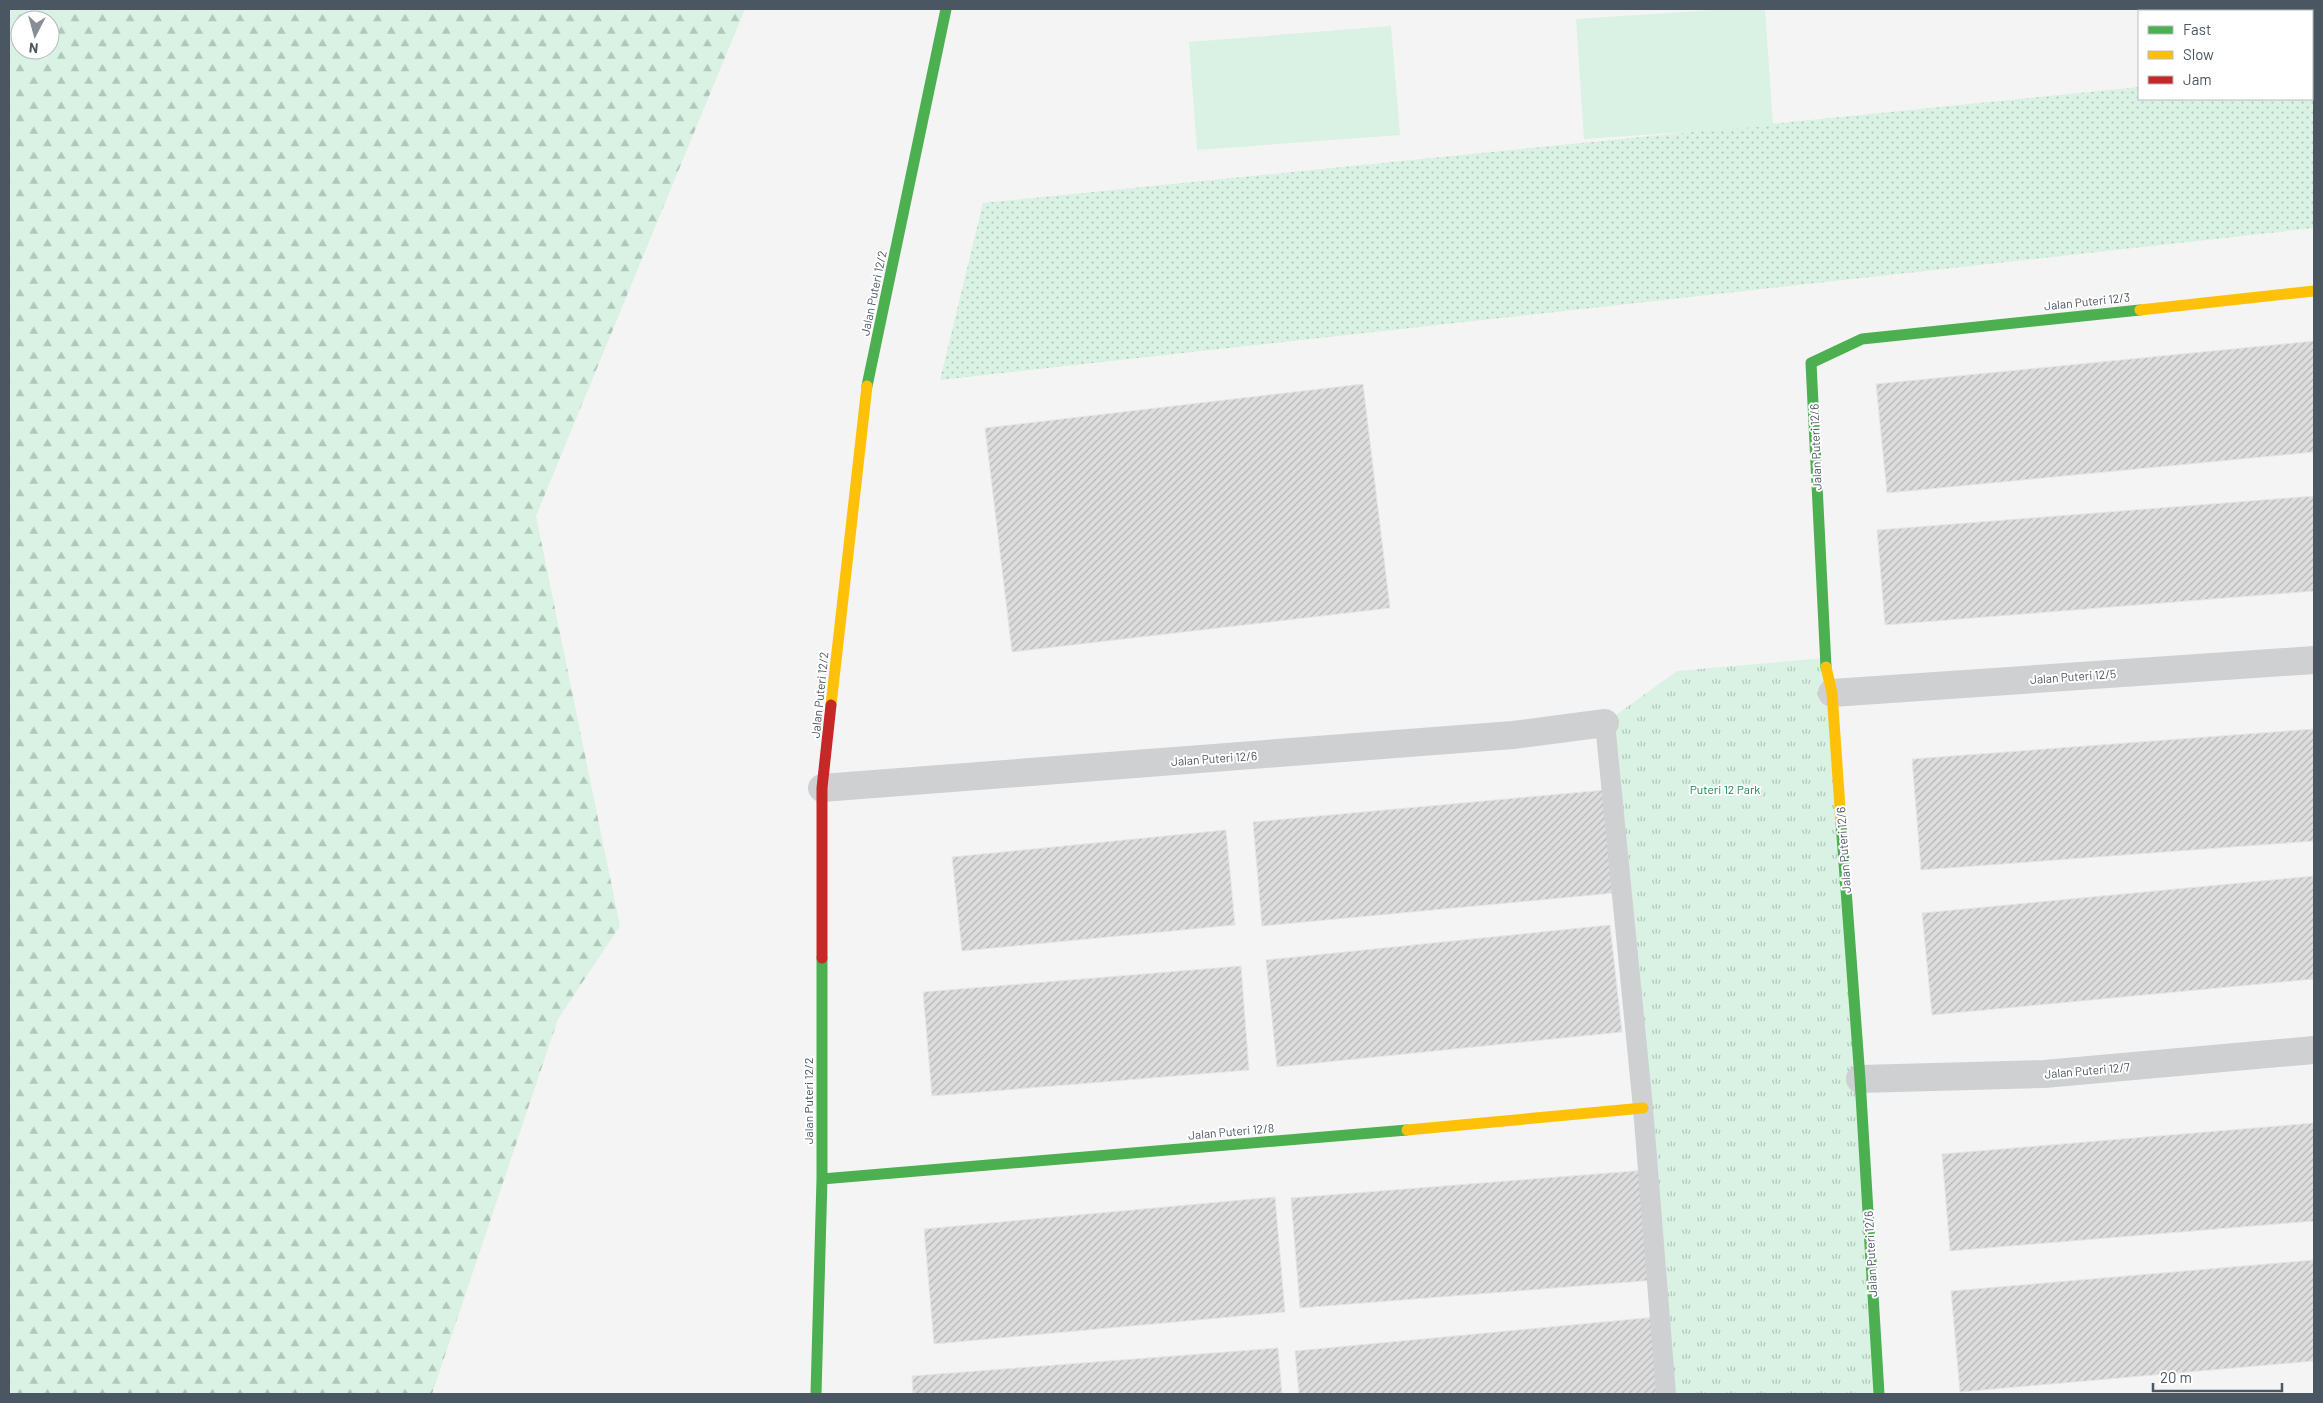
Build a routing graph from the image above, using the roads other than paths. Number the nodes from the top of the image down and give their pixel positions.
1 (946, 9) edge
2 (2314, 291) edge
3 (1862, 339) joint
4 (2314, 660) edge
5 (1832, 693) junction
6 (1605, 723) joint
7 (822, 788) junction
8 (2314, 1050) edge
9 (1860, 1080) junction
10 (1643, 1108) junction
11 (822, 1179) junction
12 (816, 1394) edge
13 (1666, 1394) edge
14 (1879, 1394) edge

1 - 7 street, Jalan Puteri 12/2
2 - 3 street, Jalan Puteri 12/3
3 - 5 street, Jalan Puteri 12/6
4 - 5 street, Jalan Puteri 12/5
5 - 9 street, Jalan Puteri 12/6
6 - 7 street, Jalan Puteri 12/6
6 - 10 lane
7 - 11 street, Jalan Puteri 12/2
8 - 9 street, Jalan Puteri 12/7
9 - 14 street, Jalan Puteri 12/6
10 - 11 street, Jalan Puteri 12/8
10 - 13 lane
11 - 12 street, Jalan Puteri 12/2

